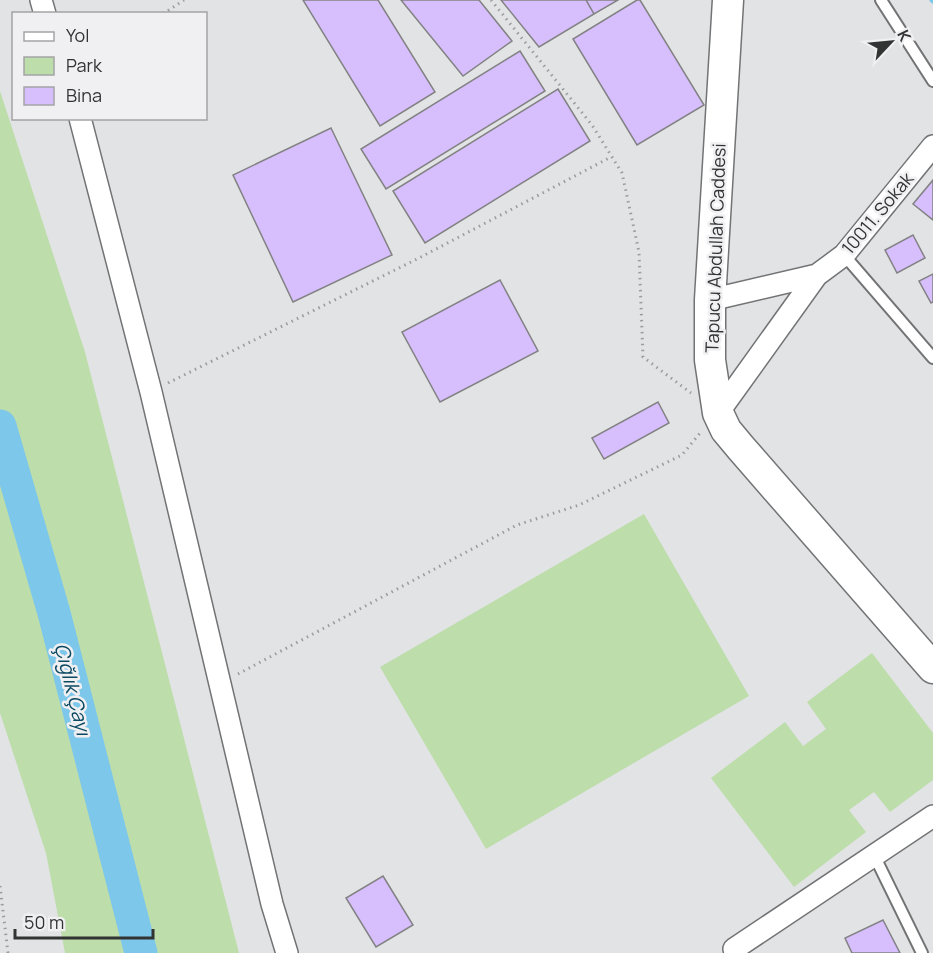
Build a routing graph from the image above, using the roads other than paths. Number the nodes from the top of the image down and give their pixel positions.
1 (729, 0) edge
2 (881, 0) edge
3 (933, 81) edge
4 (81, 120) edge
5 (933, 146) edge
6 (844, 255) junction
7 (818, 275) junction
8 (710, 300) junction
9 (933, 358) edge
10 (718, 413) junction
11 (933, 668) edge
12 (933, 816) edge
13 (874, 855) junction
14 (287, 953) edge
15 (736, 953) edge
16 (922, 953) edge

1 - 8 street, Tapucu Abdullah Caddesi
2 - 3 lane
4 - 14 street
5 - 6 street, 10011. Sokak
6 - 7 street, 10011. Sokak
6 - 9 lane
7 - 8 street, 10011. Sokak
7 - 10 street, 10011. Sokak
8 - 10 street, Tapucu Abdullah Caddesi
10 - 11 street, Tapucu Abdullah Caddesi
12 - 13 street
13 - 15 street
13 - 16 lane

